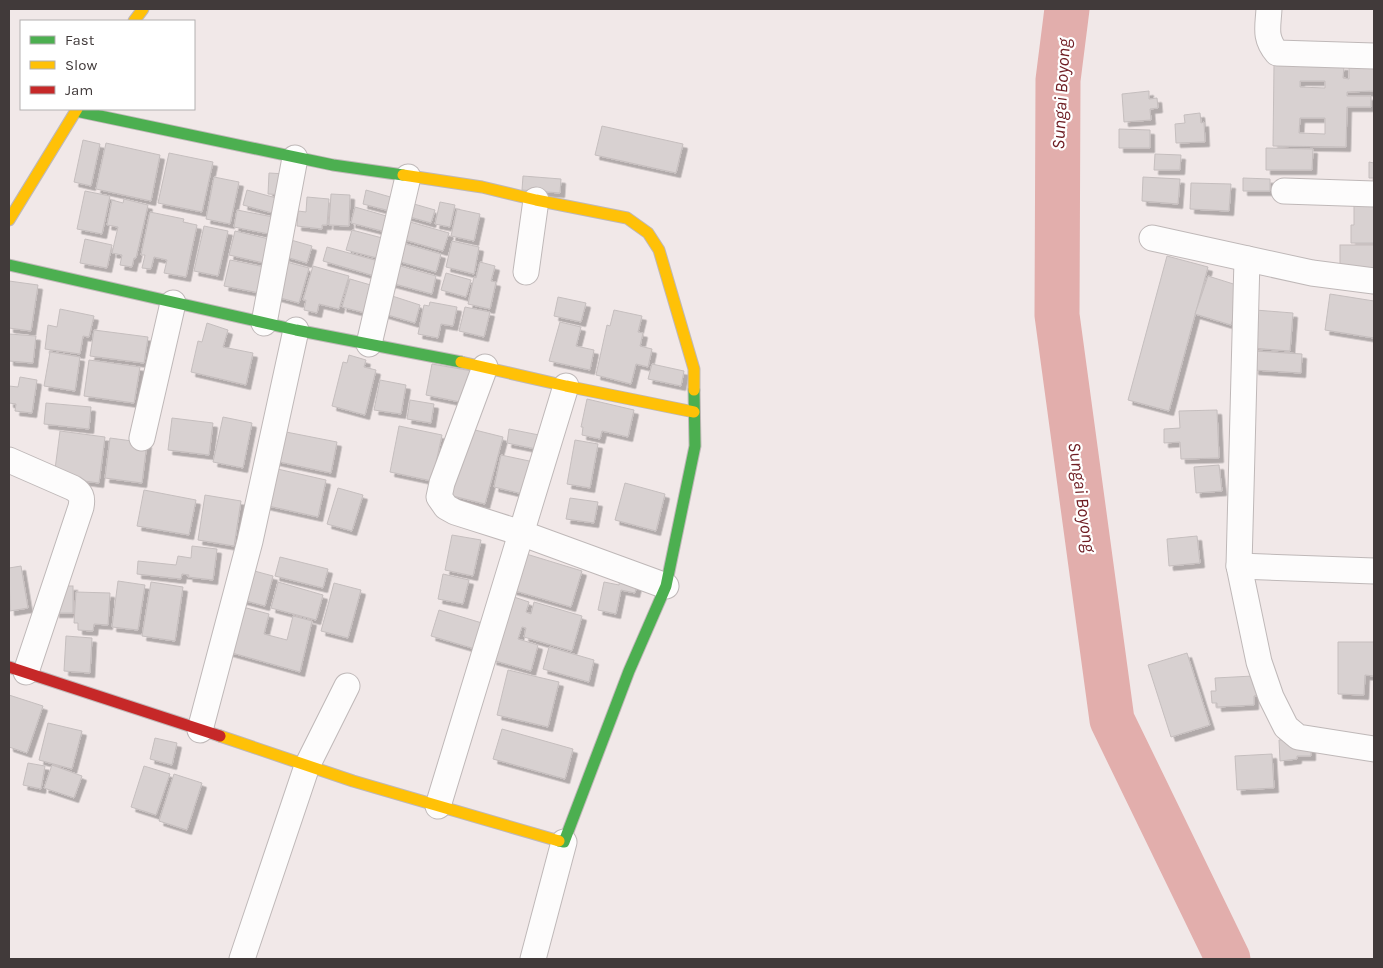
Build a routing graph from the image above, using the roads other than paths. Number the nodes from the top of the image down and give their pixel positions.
1 (142, 9) edge
2 (1269, 9) edge
3 (135, 20) edge
4 (1374, 56) edge
5 (77, 110) edge
6 (295, 158) junction
7 (408, 177) junction
8 (1284, 191) dead end
9 (1374, 194) edge
10 (536, 200) junction
11 (9, 220) edge
12 (1152, 238) dead end
13 (1247, 259) junction
14 (9, 265) edge
15 (526, 272) dead end
16 (1374, 281) edge
17 (173, 304) junction
18 (264, 323) junction
19 (296, 330) junction
20 (369, 344) junction
21 (485, 367) junction
22 (566, 386) junction
23 (694, 412) junction
24 (142, 438) dead end
25 (9, 460) edge
26 (521, 533) junction
27 (1239, 566) junction
28 (1374, 571) edge
29 (666, 586) junction
30 (17, 670) edge
31 (347, 686) dead end
32 (200, 730) junction
33 (1374, 749) edge
34 (308, 766) junction
35 (438, 806) junction
36 (564, 842) junction
37 (242, 959) edge
38 (533, 959) edge

1 - 3 street
2 - 4 street
5 - 6 street
5 - 11 street
6 - 7 street
6 - 18 street
7 - 10 street
7 - 20 street
8 - 9 street
10 - 15 street
10 - 23 street
12 - 13 street
13 - 16 street
13 - 27 street
14 - 17 street
17 - 18 street
17 - 24 street
18 - 19 street
19 - 20 street
19 - 32 street
20 - 21 street
21 - 22 street
21 - 26 street
22 - 23 street
22 - 26 street
23 - 29 street
25 - 30 street
26 - 29 street
26 - 35 street
27 - 28 street
27 - 33 street
29 - 36 street
30 - 32 street
31 - 34 street
32 - 34 street
34 - 35 street
34 - 37 street
35 - 36 street
36 - 38 street

